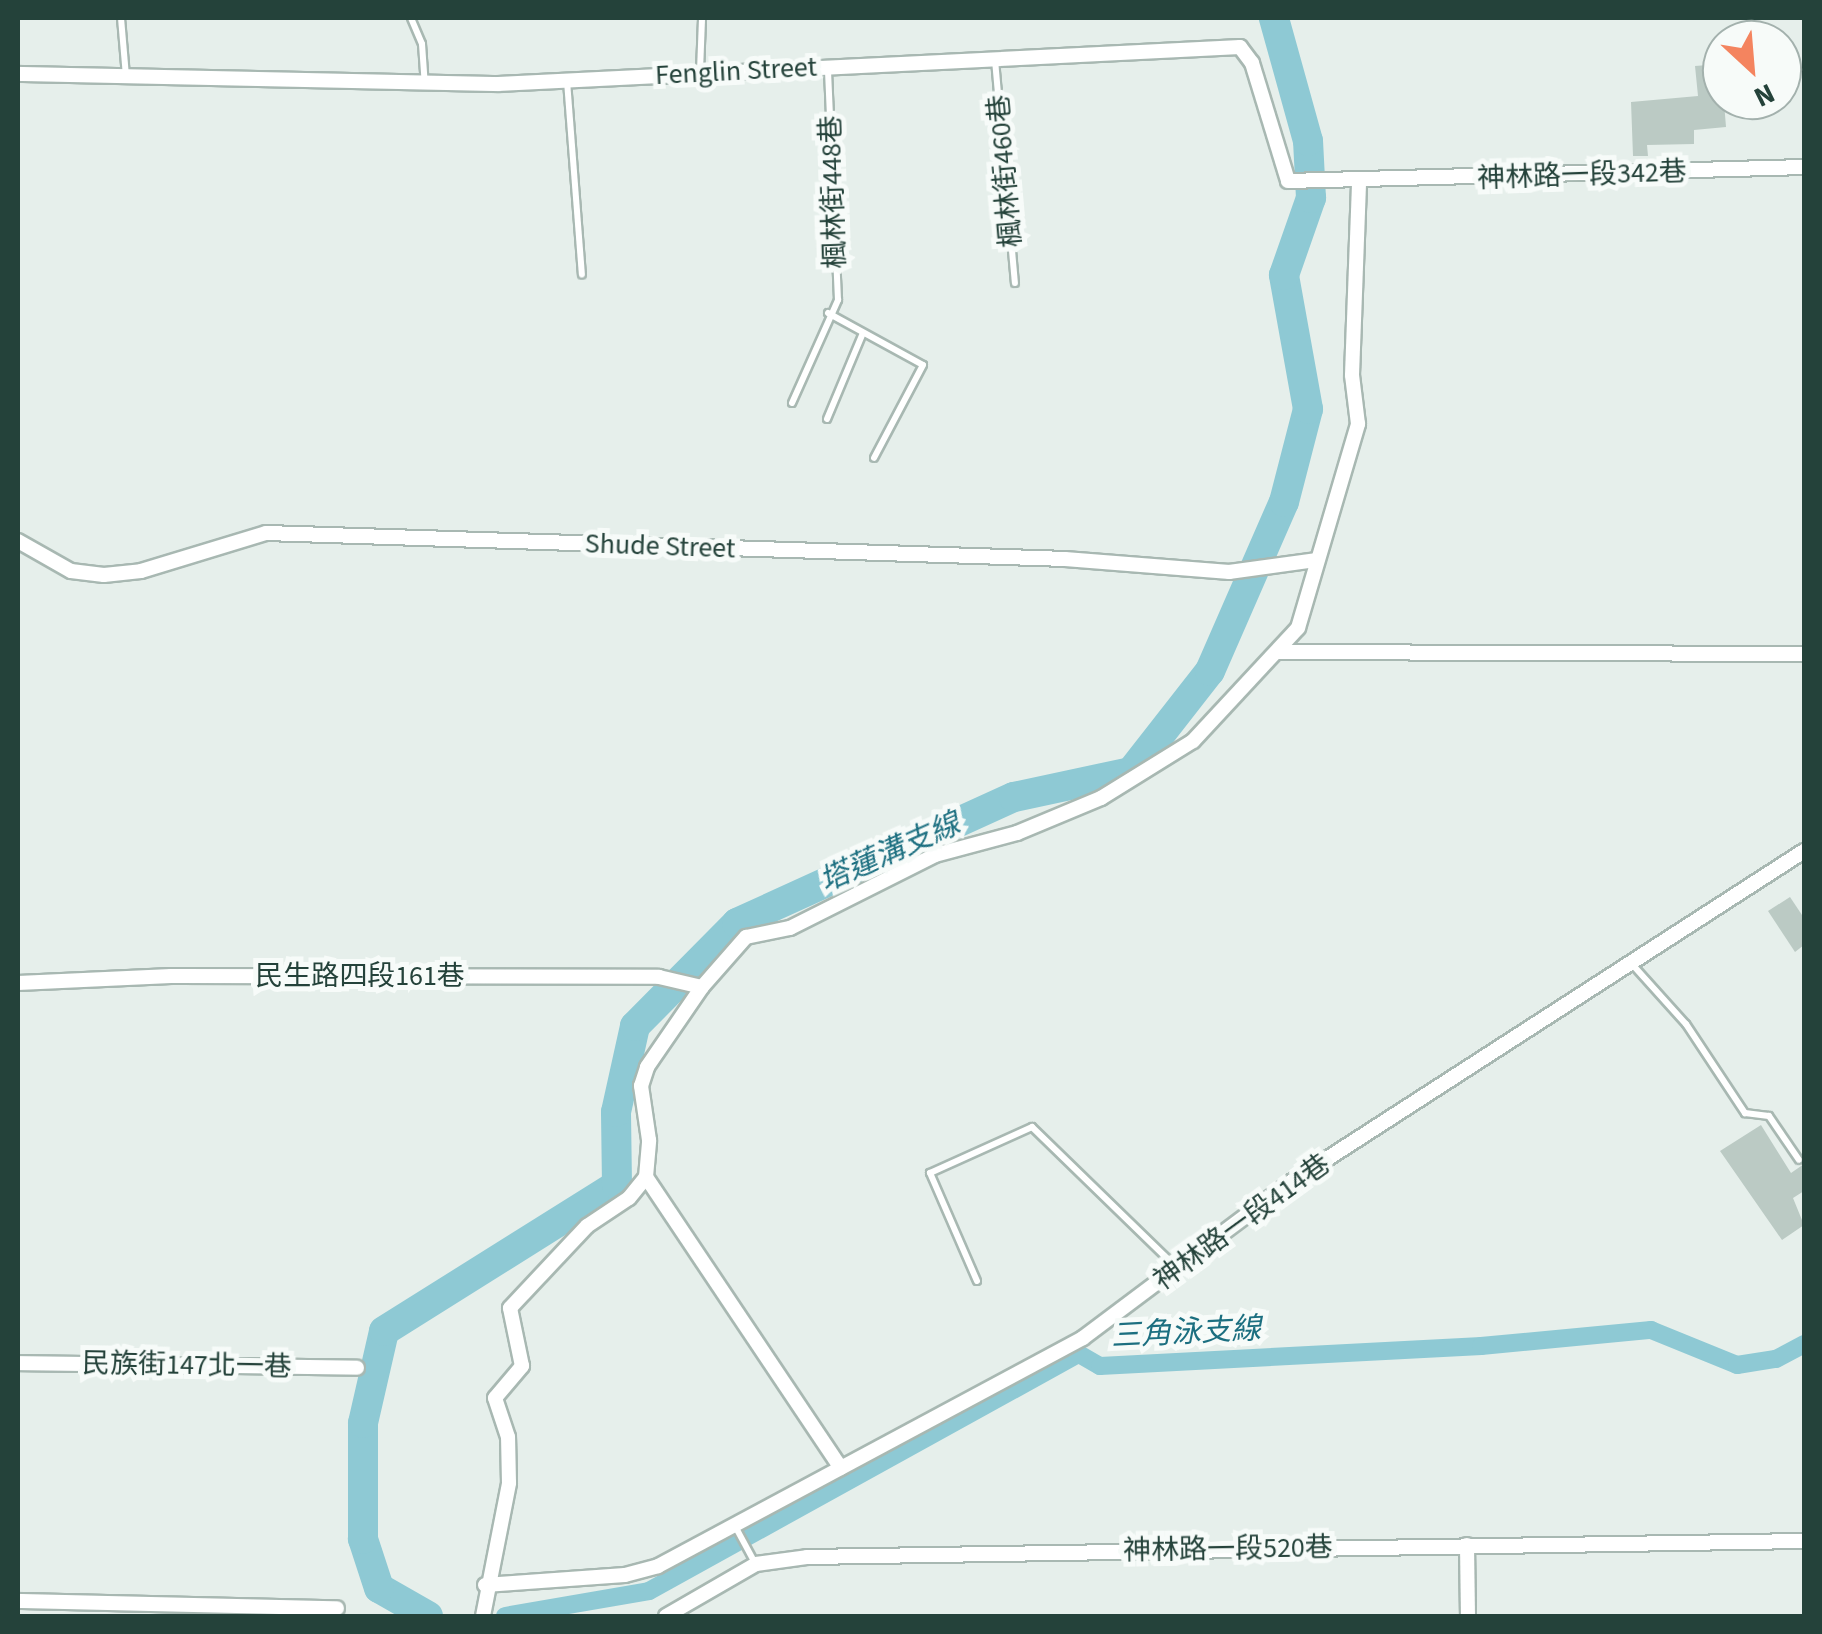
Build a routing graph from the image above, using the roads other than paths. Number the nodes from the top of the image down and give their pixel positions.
1 (121, 18) edge
2 (411, 18) edge
3 (702, 18) edge
4 (995, 59) junction
5 (828, 67) junction
6 (700, 73) junction
7 (18, 74) edge
8 (126, 77) junction
9 (567, 80) junction
10 (425, 83) junction
11 (1804, 168) edge
12 (1359, 182) junction
13 (582, 274) dead end
14 (1014, 283) dead end
15 (828, 313) junction
16 (863, 332) junction
17 (792, 403) dead end
18 (828, 420) dead end
19 (874, 458) dead end
20 (18, 541) edge
21 (1316, 560) junction
22 (1278, 652) junction
23 (1804, 654) edge
24 (1804, 851) edge
25 (1631, 962) junction
26 (18, 983) edge
27 (702, 986) junction
28 (1799, 1160) dead end
29 (646, 1177) junction
30 (1178, 1268) junction
31 (977, 1281) dead end
32 (18, 1363) edge
33 (357, 1368) dead end
34 (841, 1468) junction
35 (733, 1522) junction
36 (1804, 1541) edge
37 (1467, 1545) junction
38 (756, 1564) junction
39 (484, 1585) junction
40 (18, 1601) edge
41 (338, 1608) dead end
42 (483, 1616) edge
43 (666, 1616) edge
44 (1468, 1616) edge

1 - 8 lane
2 - 10 lane
3 - 6 lane
4 - 5 street, Fenglin Street
4 - 12 street, Fenglin Street
4 - 14 lane, 楓林街460巷
5 - 6 street, Fenglin Street
5 - 15 lane, 楓林街448巷
6 - 9 street, Fenglin Street
7 - 8 street, Fenglin Street
8 - 10 street, Fenglin Street
9 - 10 street, Fenglin Street
9 - 13 lane
11 - 12 street, 神林路一段342巷
12 - 21 street
15 - 16 lane
15 - 17 lane, 楓林街448巷
16 - 18 lane
16 - 19 lane
20 - 21 street, Shude Street
21 - 22 street
22 - 23 street
22 - 27 street
24 - 25 street, 神林路一段414巷
25 - 28 lane
25 - 30 street, 神林路一段414巷
26 - 27 street, 民生路四段161巷
27 - 29 street
29 - 34 street
29 - 39 street
30 - 31 lane
30 - 34 street, 神林路一段414巷
32 - 33 street, 民族街147北一巷
34 - 35 street, 神林路一段414巷
35 - 38 lane
35 - 39 street, 神林路一段414巷
36 - 37 street, 神林路一段520巷
37 - 38 street, 神林路一段520巷
37 - 44 street
38 - 43 street, 神林路一段520巷
39 - 42 street
40 - 41 street

